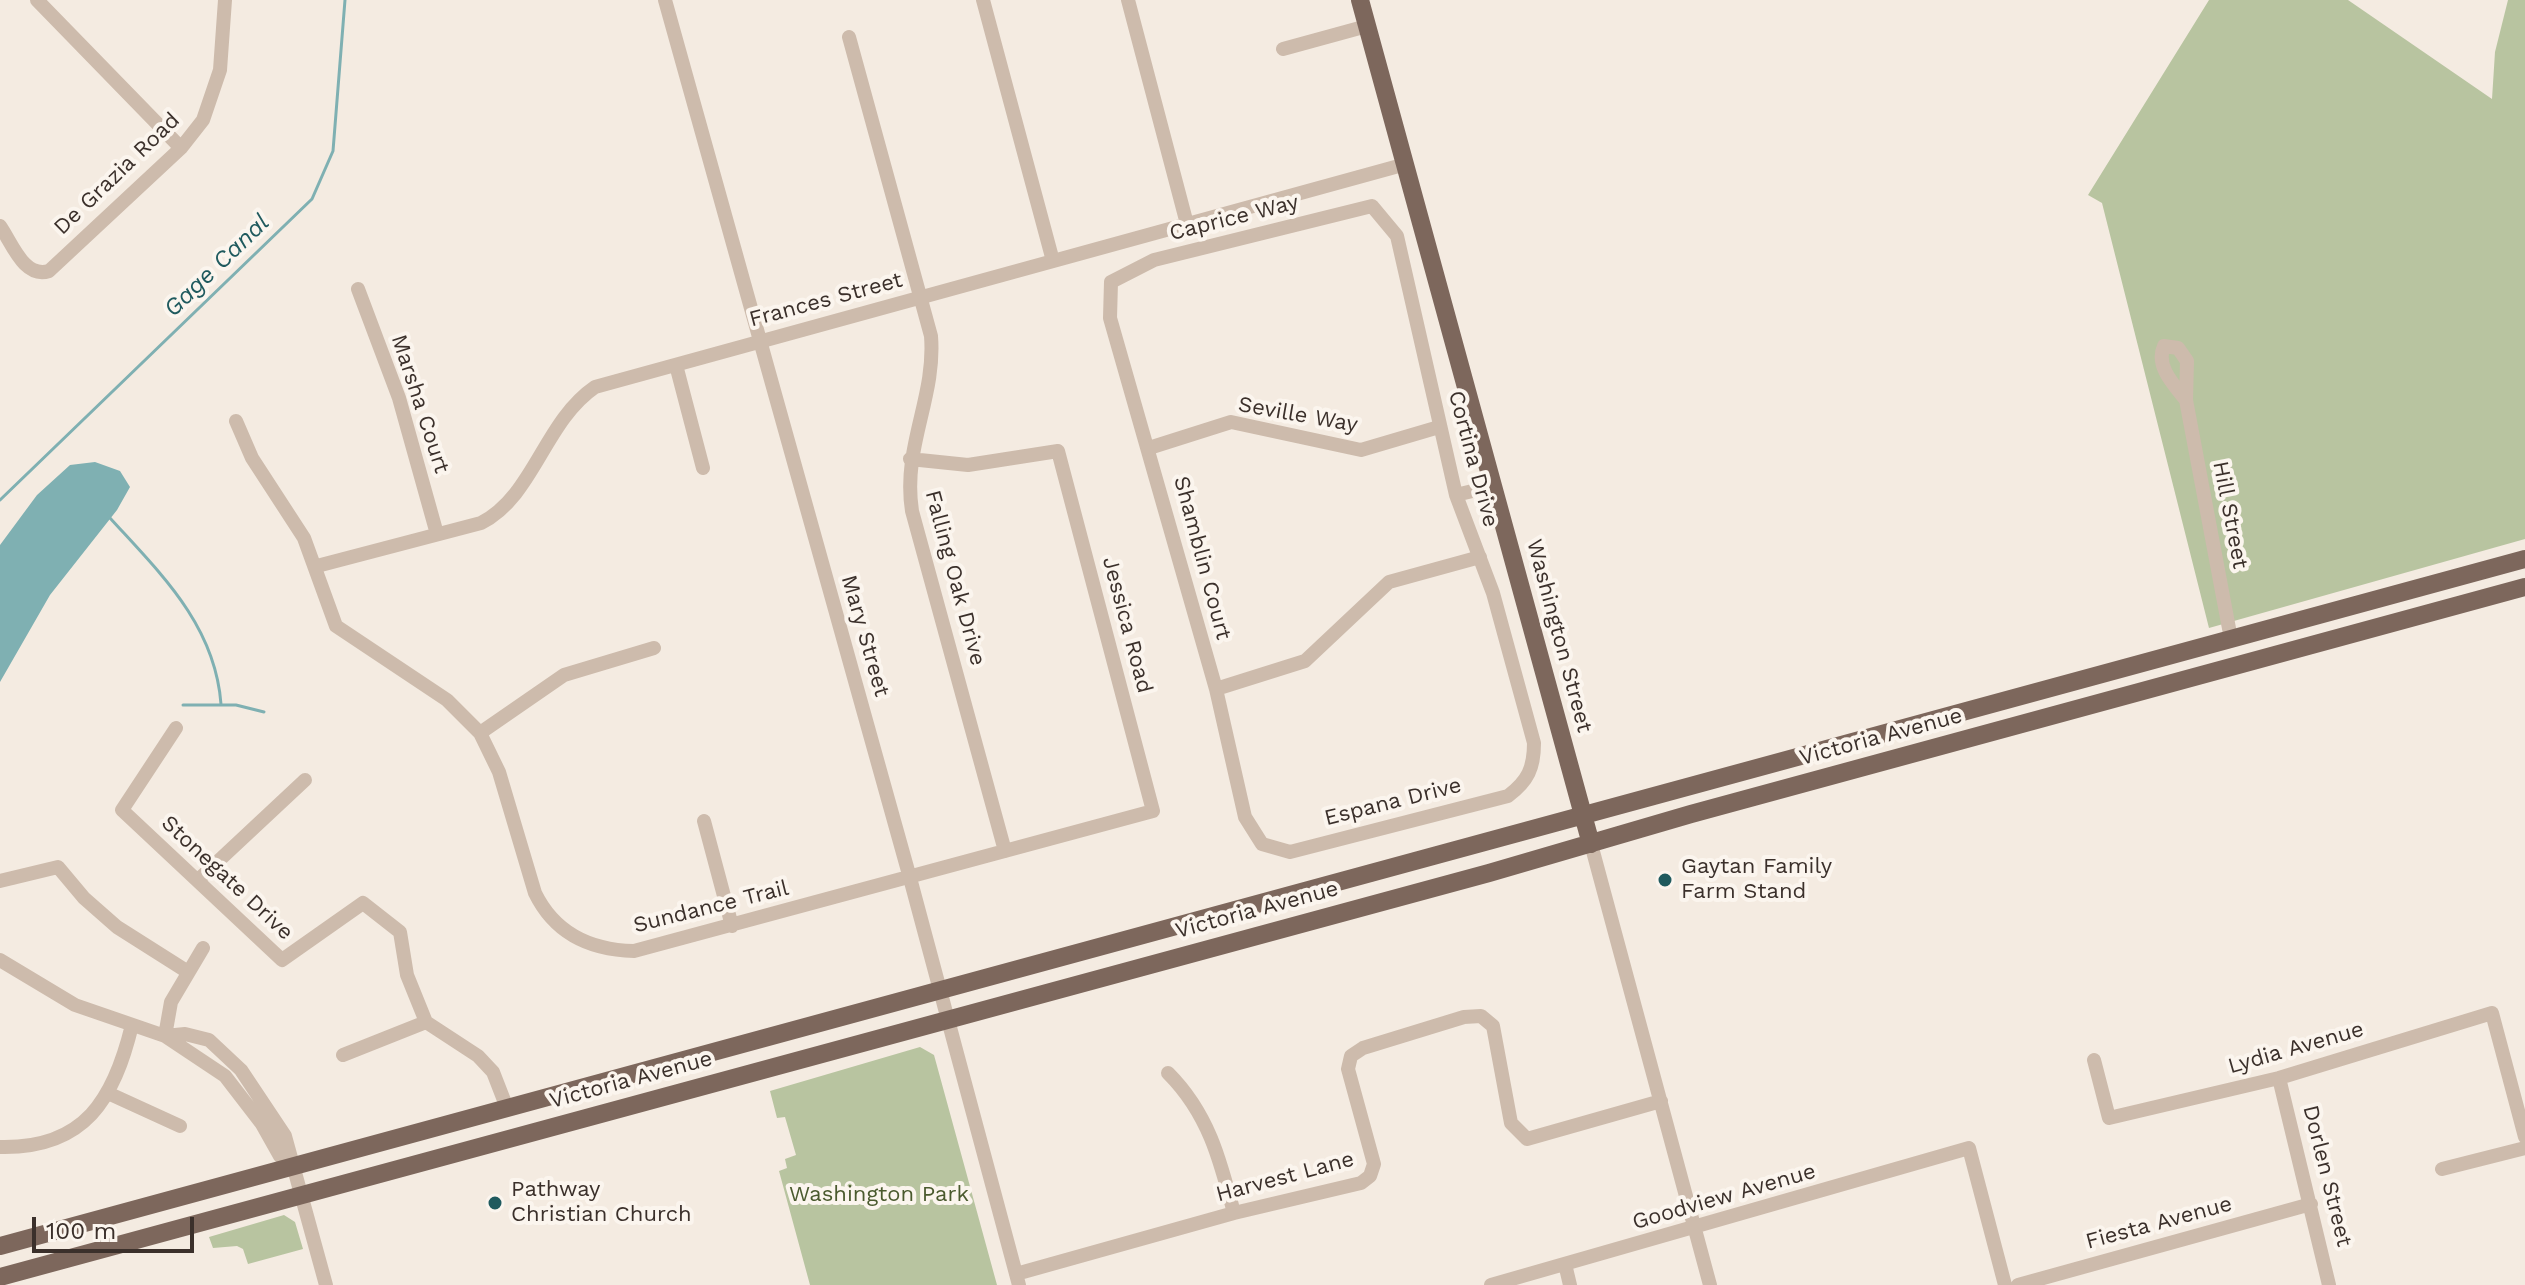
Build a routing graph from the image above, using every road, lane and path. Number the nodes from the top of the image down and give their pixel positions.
1 (37, 0) edge
2 (225, 0) edge
3 (665, 0) edge
4 (983, 0) edge
5 (1128, 0) edge
6 (1360, 0) edge
7 (1367, 26) junction
8 (849, 37) dead end
9 (1283, 49) dead end
10 (181, 148) junction
11 (1406, 164) junction
12 (1372, 206) joint
13 (1187, 224) junction
14 (0, 226) edge
15 (1053, 261) junction
16 (1111, 282) joint
17 (358, 289) dead end
18 (922, 297) junction
19 (760, 341) junction
20 (676, 365) junction
21 (2186, 400) dead end
22 (236, 421) dead end
23 (1439, 427) junction
24 (1149, 448) junction
25 (910, 459) junction
26 (703, 468) dead end
27 (1493, 486) junction
28 (1456, 495) junction
29 (437, 534) junction
30 (1480, 557) junction
31 (2525, 559) edge
32 (317, 566) junction
33 (2525, 587) edge
34 (2231, 639) junction
35 (654, 648) dead end
36 (1216, 689) junction
37 (176, 728) dead end
38 (480, 733) junction
39 (1529, 776) joint
40 (305, 780) dead end
41 (1153, 811) joint
42 (1582, 815) junction
43 (704, 821) dead end
44 (1262, 844) joint
45 (1591, 844) junction
46 (1005, 851) junction
47 (910, 878) junction
48 (198, 880) junction
49 (0, 881) edge
50 (732, 926) junction
51 (203, 948) dead end
52 (0, 960) edge
53 (188, 972) junction
54 (938, 989) junction
55 (946, 1020) junction
56 (426, 1022) junction
57 (132, 1025) junction
58 (165, 1036) junction
59 (343, 1055) dead end
60 (2094, 1060) dead end
61 (1168, 1073) dead end
62 (2279, 1078) junction
63 (110, 1094) junction
64 (1661, 1101) junction
65 (507, 1108) junction
66 (180, 1126) dead end
67 (2525, 1137) edge
68 (0, 1147) edge
69 (2525, 1148) edge
70 (293, 1167) junction
71 (2442, 1169) dead end
72 (302, 1194) junction
73 (2311, 1204) junction
74 (1234, 1213) junction
75 (1695, 1229) junction
76 (0, 1246) edge
77 (1565, 1264) junction
78 (0, 1277) edge
79 (1018, 1280) edge
80 (326, 1285) edge
81 (1491, 1285) edge
82 (1570, 1285) edge
83 (1710, 1285) edge
84 (2005, 1285) edge
85 (2018, 1285) edge
86 (2329, 1285) edge

1 - 10 street
2 - 10 street, De Grazia Road
3 - 19 street, Mary Street
4 - 15 street
5 - 13 street
6 - 7 main road, Washington Street
7 - 9 street
7 - 11 main road, Washington Street
8 - 18 street, Falling Oak Drive
10 - 14 street, De Grazia Road
11 - 13 street, Frances Street
11 - 27 main road, Washington Street
12 - 16 street, Caprice Way
12 - 23 street, Cortina Drive
13 - 15 street, Frances Street
15 - 18 street, Frances Street
16 - 24 street, Shamblin Court
17 - 29 street, Marsha Court
18 - 19 street, Frances Street
18 - 25 street, Falling Oak Drive
19 - 20 street, Frances Street
19 - 47 street, Mary Street
20 - 26 street
20 - 29 street, Frances Street
21 - 34 street, Hill Street
22 - 32 street, Sundance Trail
23 - 24 street, Seville Way
23 - 28 street, Cortina Drive
24 - 36 street, Shamblin Court
25 - 41 street, Jessica Road
25 - 46 street, Falling Oak Drive
27 - 28 street
27 - 42 main road, Washington Street
28 - 30 street, Cortina Drive
29 - 32 street, Frances Street
30 - 36 street
30 - 39 street, Cortina Drive
31 - 34 main road, Victoria Avenue
32 - 38 street, Sundance Trail
33 - 45 main road, Victoria Avenue
34 - 42 main road, Victoria Avenue
35 - 38 street
36 - 44 street, Shamblin Court
37 - 48 street, Stonegate Drive
38 - 50 street, Sundance Trail
39 - 44 street, Espana Drive
40 - 48 street
41 - 46 street, Sundance Trail
42 - 45 main road, Washington Street
42 - 54 main road, Victoria Avenue
43 - 50 street
45 - 55 main road, Victoria Avenue
45 - 64 street, Washington Street
46 - 47 street, Sundance Trail
47 - 50 street, Sundance Trail
47 - 54 street, Mary Street
48 - 56 street, Stonegate Drive
49 - 53 street
51 - 53 street
52 - 57 street
53 - 58 street
54 - 55 street, Mary Street
54 - 65 main road, Victoria Avenue
55 - 72 main road, Victoria Avenue
55 - 79 street, Mary Street
56 - 59 street
56 - 65 street
57 - 58 street
57 - 63 street
58 - 70 street
60 - 62 street, Lydia Avenue
61 - 74 street
62 - 67 street, Lydia Avenue
62 - 73 street, Dorlen Street
63 - 66 street
63 - 68 street
64 - 74 street, Harvest Lane
64 - 75 street, Washington Street
65 - 70 main road, Victoria Avenue
69 - 71 street
70 - 72 street
70 - 76 main road, Victoria Avenue
72 - 78 main road, Victoria Avenue
72 - 80 street
73 - 85 street, Fiesta Avenue
73 - 86 street, Dorlen Street
74 - 79 street, Harvest Lane
75 - 77 street, Goodview Avenue
75 - 83 street, Washington Street
75 - 84 street, Goodview Avenue
77 - 81 street, Goodview Avenue
77 - 82 street

